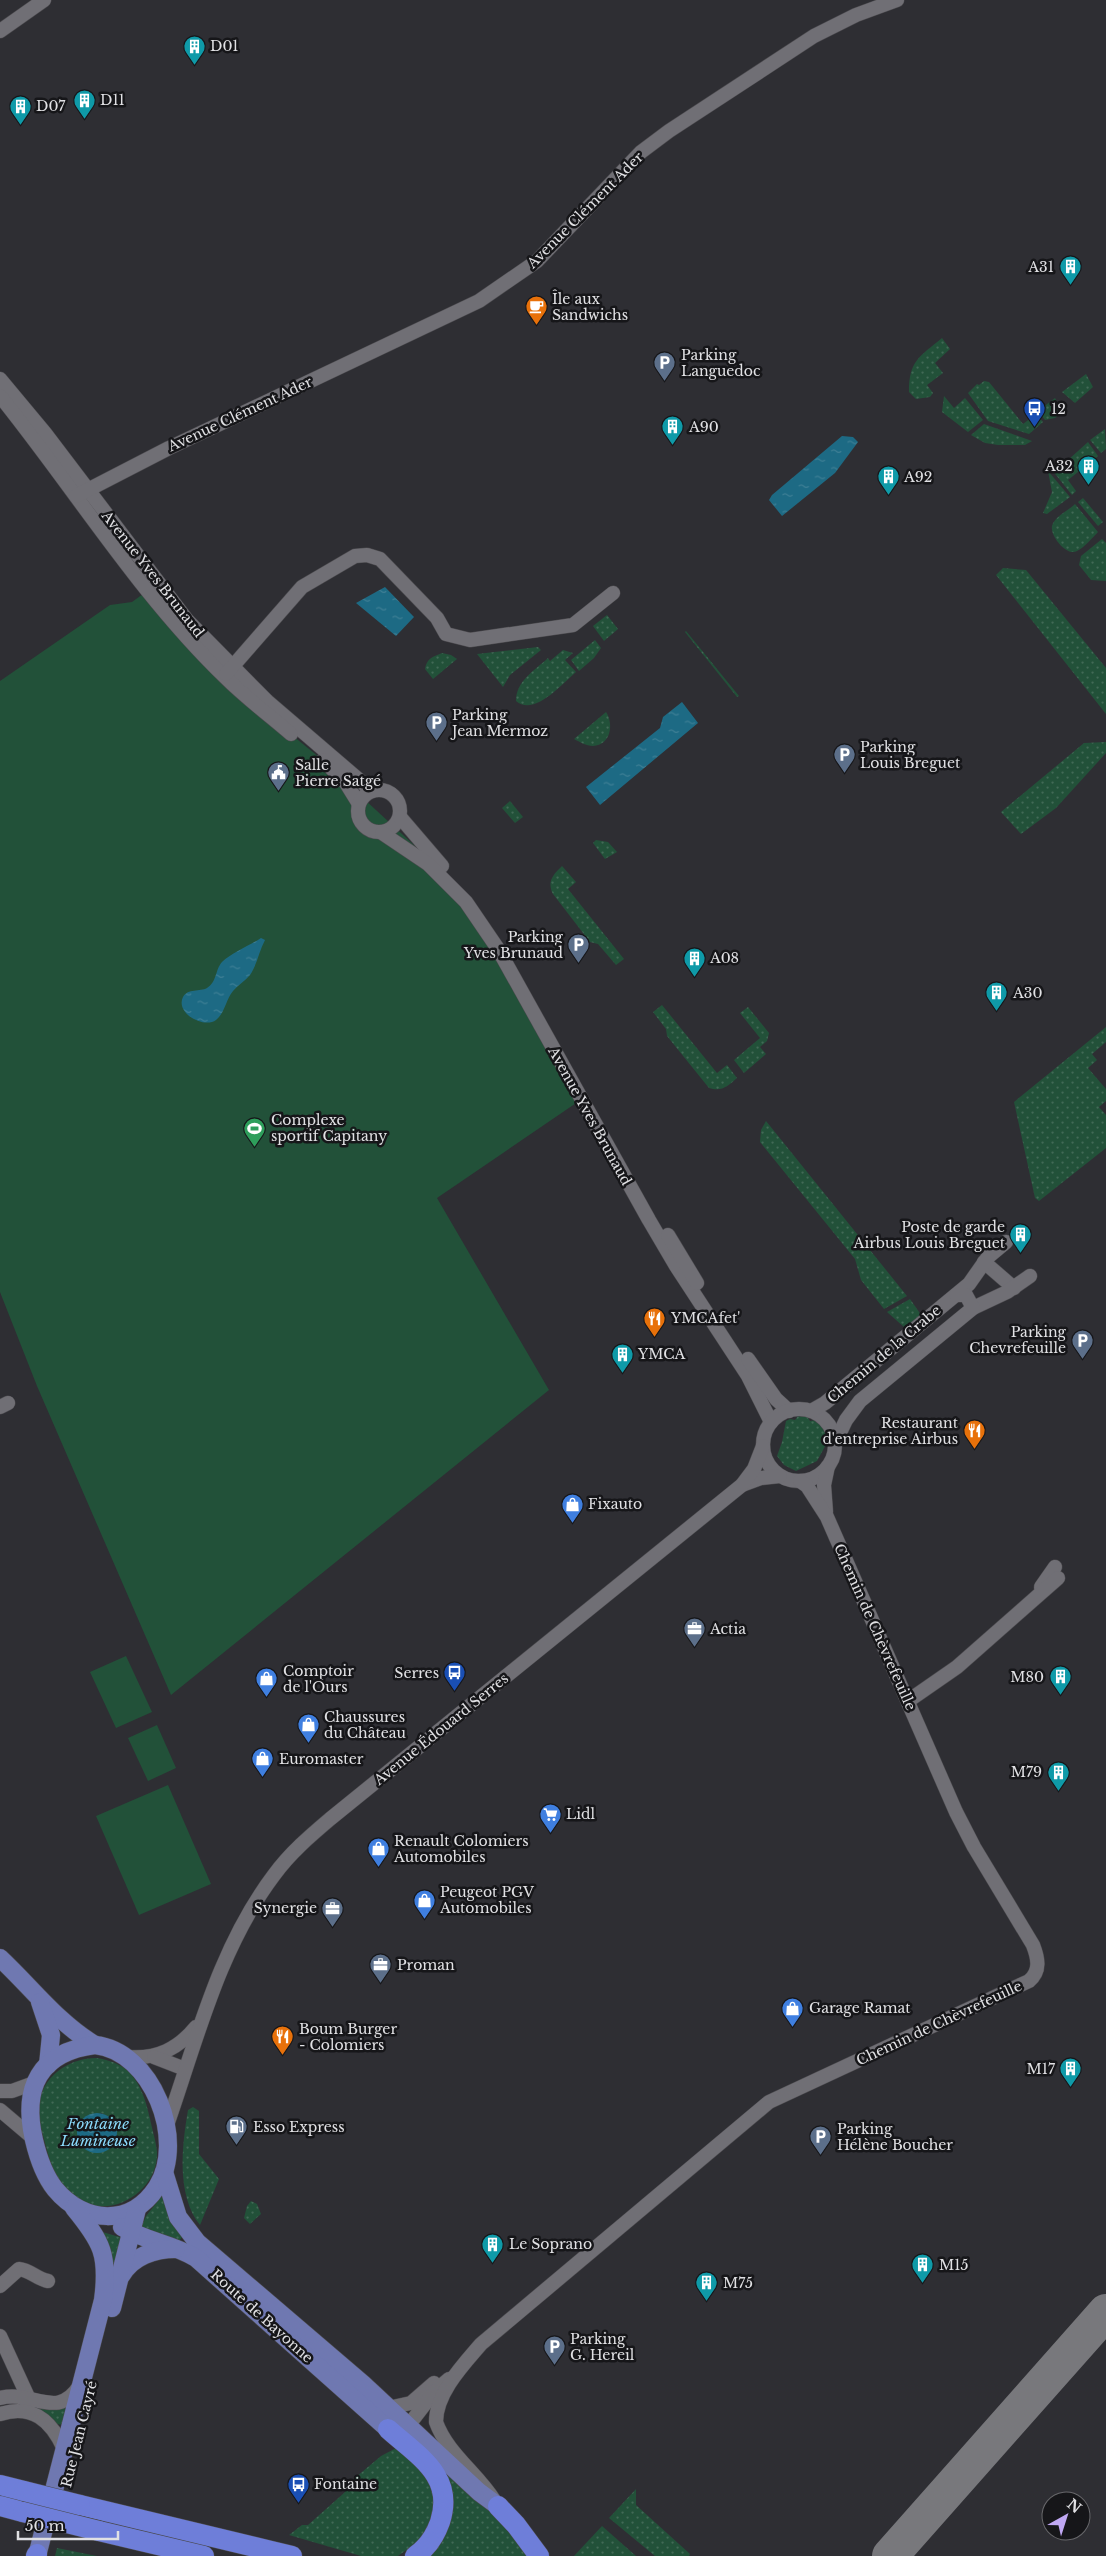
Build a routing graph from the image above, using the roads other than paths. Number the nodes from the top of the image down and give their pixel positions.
1 (44, 0) edge
2 (897, 0) edge
3 (0, 31) edge
4 (0, 379) edge
5 (0, 396) edge
6 (82, 493) junction
7 (614, 593) dead end
8 (228, 672) junction
9 (372, 791) junction
10 (359, 804) junction
11 (400, 817) junction
12 (382, 832) junction
13 (1006, 1242) dead end
14 (984, 1262) junction
15 (1030, 1276) dead end
16 (969, 1284) junction
17 (1014, 1288) junction
18 (956, 1295) junction
19 (979, 1305) junction
20 (789, 1410) junction
21 (811, 1412) junction
22 (771, 1422) junction
23 (835, 1443) junction
24 (762, 1446) junction
25 (828, 1466) junction
26 (780, 1476) junction
27 (800, 1482) junction
28 (742, 1485) junction
29 (826, 1517) junction
30 (1024, 1611) junction
31 (908, 1701) junction
32 (0, 1958) edge
33 (38, 1997) junction
34 (200, 2022) junction
35 (95, 2045) junction
36 (154, 2056) junction
37 (129, 2057) junction
38 (48, 2065) junction
39 (185, 2069) junction
40 (34, 2083) junction
41 (0, 2091) edge
42 (0, 2110) edge
43 (166, 2128) junction
44 (33, 2138) junction
45 (164, 2172) junction
46 (69, 2202) junction
47 (137, 2209) junction
48 (107, 2217) junction
49 (131, 2232) junction
50 (180, 2250) junction
51 (119, 2280) junction
52 (48, 2281) dead end
53 (0, 2286) edge
54 (105, 2314) junction
55 (0, 2336) edge
56 (467, 2360) junction
57 (317, 2366) junction
58 (458, 2372) junction
59 (84, 2378) junction
60 (0, 2398) edge
61 (27, 2404) junction
62 (388, 2408) junction
63 (0, 2414) edge
64 (408, 2426) junction
65 (388, 2429) joint
66 (64, 2449) junction
67 (0, 2486) edge
68 (0, 2506) edge
69 (498, 2506) junction
70 (40, 2556) edge
71 (204, 2556) edge
72 (292, 2556) edge
73 (415, 2556) edge
74 (539, 2556) edge

1 - 3 street
2 - 6 street, Avenue Clément Ader
4 - 6 street, Avenue Yves Brunaud
5 - 6 street, Avenue Yves Brunaud
6 - 8 street, Avenue Yves Brunaud
7 - 8 street
8 - 9 street, Avenue Yves Brunaud
8 - 10 street, Avenue Yves Brunaud
9 - 10 street
9 - 11 street
10 - 12 street
11 - 12 street
11 - 20 street, Avenue Yves Brunaud
12 - 22 street, Avenue Yves Brunaud
13 - 14 street, Chemin de la Crabe
14 - 16 street, Chemin de la Crabe
14 - 17 street
15 - 17 street, Chemin de la Crabe
16 - 18 street, Chemin de la Crabe
16 - 19 street
17 - 19 street, Chemin de la Crabe
18 - 19 street
18 - 21 street, Chemin de la Crabe
19 - 23 street, Chemin de la Crabe
20 - 21 street
20 - 22 street
21 - 23 street
22 - 24 street
23 - 25 street
24 - 26 street
24 - 28 street, Avenue Édouard Serres
25 - 27 street
25 - 29 street, Chemin de Chèvrefeuille
26 - 27 street
26 - 28 street, Avenue Édouard Serres
27 - 29 street, Chemin de Chèvrefeuille
28 - 34 street, Avenue Édouard Serres
29 - 31 street, Chemin de Chèvrefeuille
30 - 30 street
30 - 31 street
31 - 56 street, Chemin de Chèvrefeuille
32 - 33 main road
33 - 35 main road
33 - 38 main road
34 - 36 street, Avenue Édouard Serres
34 - 39 street, Avenue Édouard Serres
35 - 37 main road
35 - 38 main road
36 - 37 street, Avenue Édouard Serres
36 - 39 street, Avenue Édouard Serres
37 - 43 main road
38 - 40 main road
39 - 43 street, Avenue Édouard Serres
40 - 41 street
40 - 44 main road
42 - 44 street
43 - 45 main road
44 - 46 main road
45 - 47 main road
45 - 62 main road, Route de Bayonne
46 - 48 main road
46 - 54 main road
47 - 48 main road
47 - 49 main road
48 - 49 main road, Route de Bayonne
49 - 50 main road, Route de Bayonne
49 - 51 main road
50 - 51 main road
50 - 57 main road, Route de Bayonne
51 - 54 main road
52 - 53 street
54 - 59 main road, Rue Jean Cayré
54 - 70 main road, Rue Jean Cayré
55 - 61 street
56 - 58 street, Chemin de Chèvrefeuille
56 - 62 street, Chemin de Chèvrefeuille
57 - 64 street, Route de Bayonne
57 - 65 main road
58 - 64 street, Chemin de Chèvrefeuille
58 - 69 street, Chemin de Chèvrefeuille
59 - 61 street
59 - 66 main road, Rue Jean Cayré
60 - 61 street
61 - 63 street
61 - 66 street
62 - 64 main road, Route de Bayonne
64 - 69 main road, Route de Bayonne
65 - 73 highway
66 - 70 main road, Rue Jean Cayré
67 - 72 highway, bridge
68 - 71 highway, bridge
69 - 74 highway

